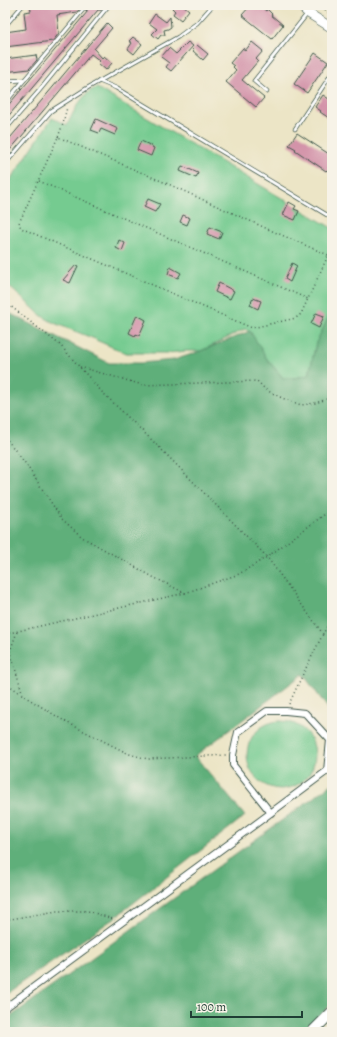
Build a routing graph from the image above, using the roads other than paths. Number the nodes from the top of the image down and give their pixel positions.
1 (24, 5) edge
2 (87, 5) edge
3 (109, 5) edge
4 (213, 5) edge
5 (299, 5) edge
6 (308, 13) junction
7 (5, 26) edge
8 (332, 28) edge
9 (332, 73) edge
10 (24, 80) junction
11 (5, 81) edge
12 (100, 81) junction
13 (267, 92) dead end
14 (5, 103) edge
15 (295, 129) dead end
16 (5, 130) edge
17 (5, 164) edge
18 (332, 218) edge
19 (271, 813) junction
20 (5, 1008) edge
21 (332, 1012) edge
22 (312, 1032) edge

1 - 7 lane
2 - 10 lane
3 - 16 lane
4 - 12 lane
5 - 6 street
6 - 8 street
6 - 13 lane
9 - 15 lane
10 - 11 lane
10 - 14 lane
12 - 17 lane
12 - 18 lane
19 - 19 street
19 - 20 street
21 - 22 main road

